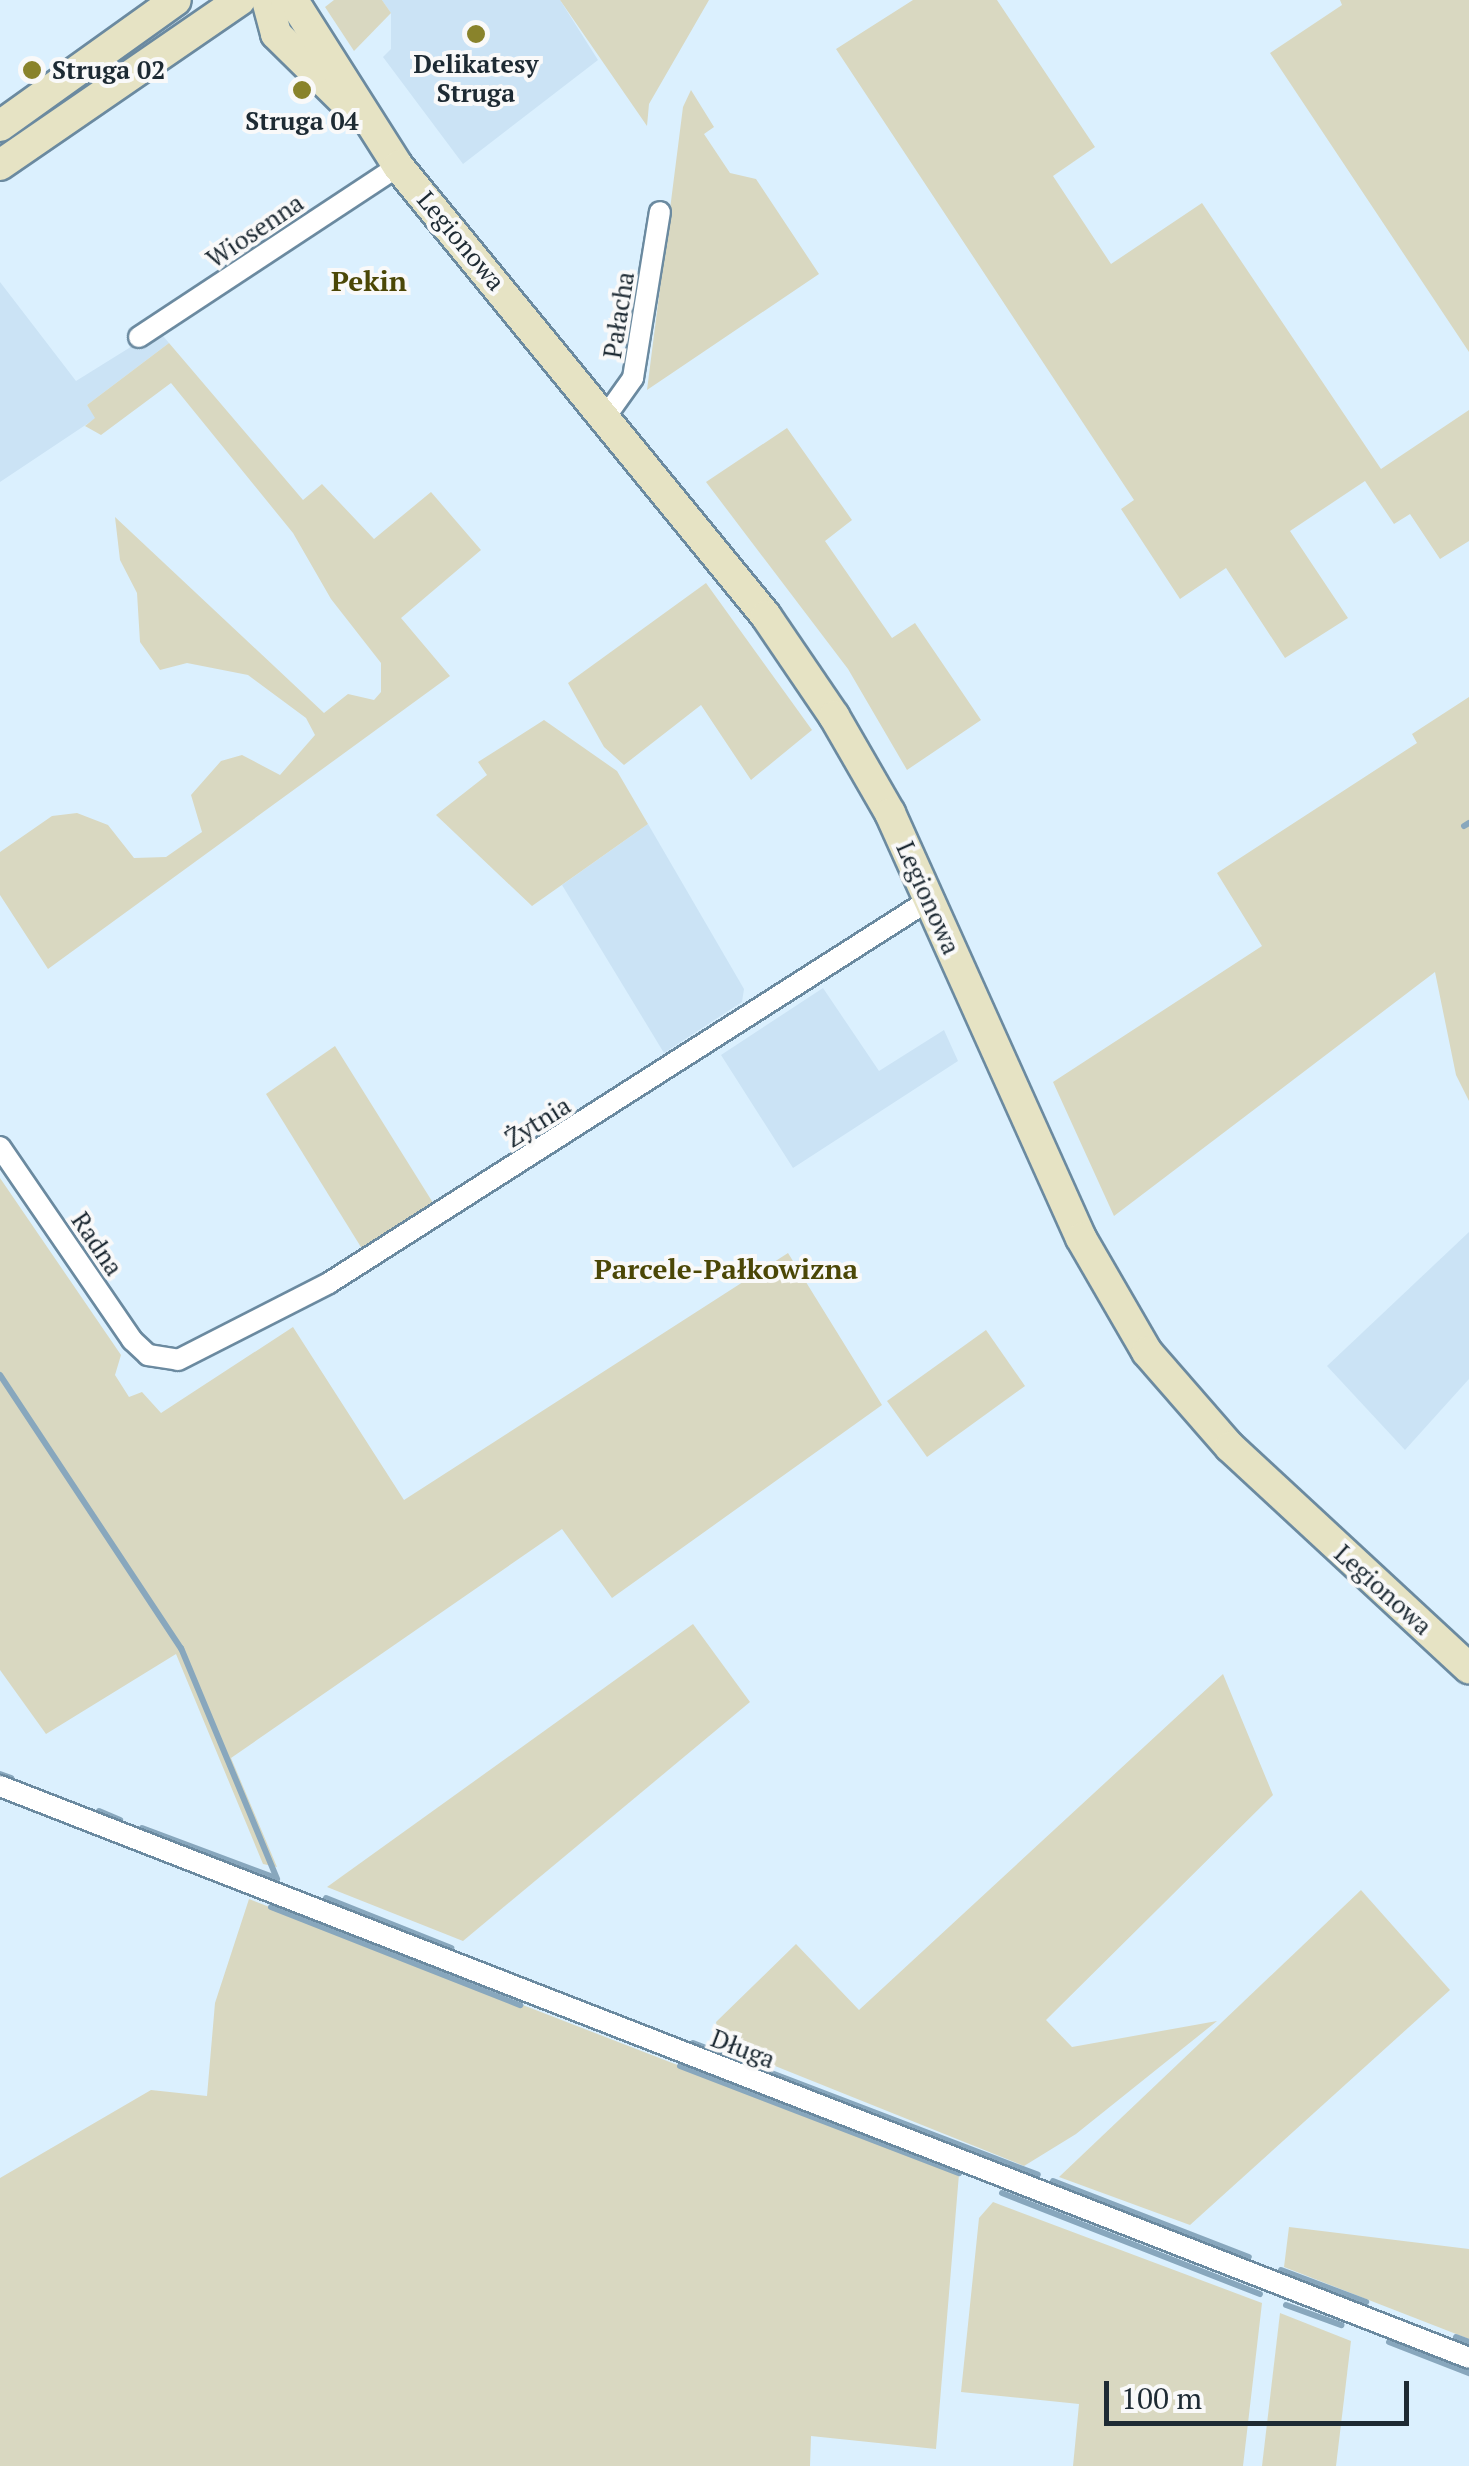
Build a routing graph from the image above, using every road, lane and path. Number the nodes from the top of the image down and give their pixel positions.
1 (176, 0) edge
2 (240, 0) edge
3 (267, 0) edge
4 (286, 0) edge
5 (370, 125) junction
6 (0, 126) edge
7 (0, 165) edge
8 (398, 166) junction
9 (660, 212) dead end
10 (139, 337) dead end
11 (606, 416) junction
12 (929, 900) junction
13 (0, 1147) edge
14 (160, 1360) joint
15 (1469, 1668) edge
16 (0, 1786) edge
17 (1469, 2358) edge

1 - 6 main road
2 - 7 main road
3 - 5 main road, Legionowa
4 - 5 main road, Legionowa
5 - 8 main road, Legionowa
8 - 10 street, Wiosenna
8 - 11 main road, Legionowa
9 - 11 street, Pałacha
11 - 12 main road, Legionowa
12 - 14 street, Żytnia
12 - 15 main road, Legionowa
13 - 14 street, Radna
16 - 17 street, Długa

